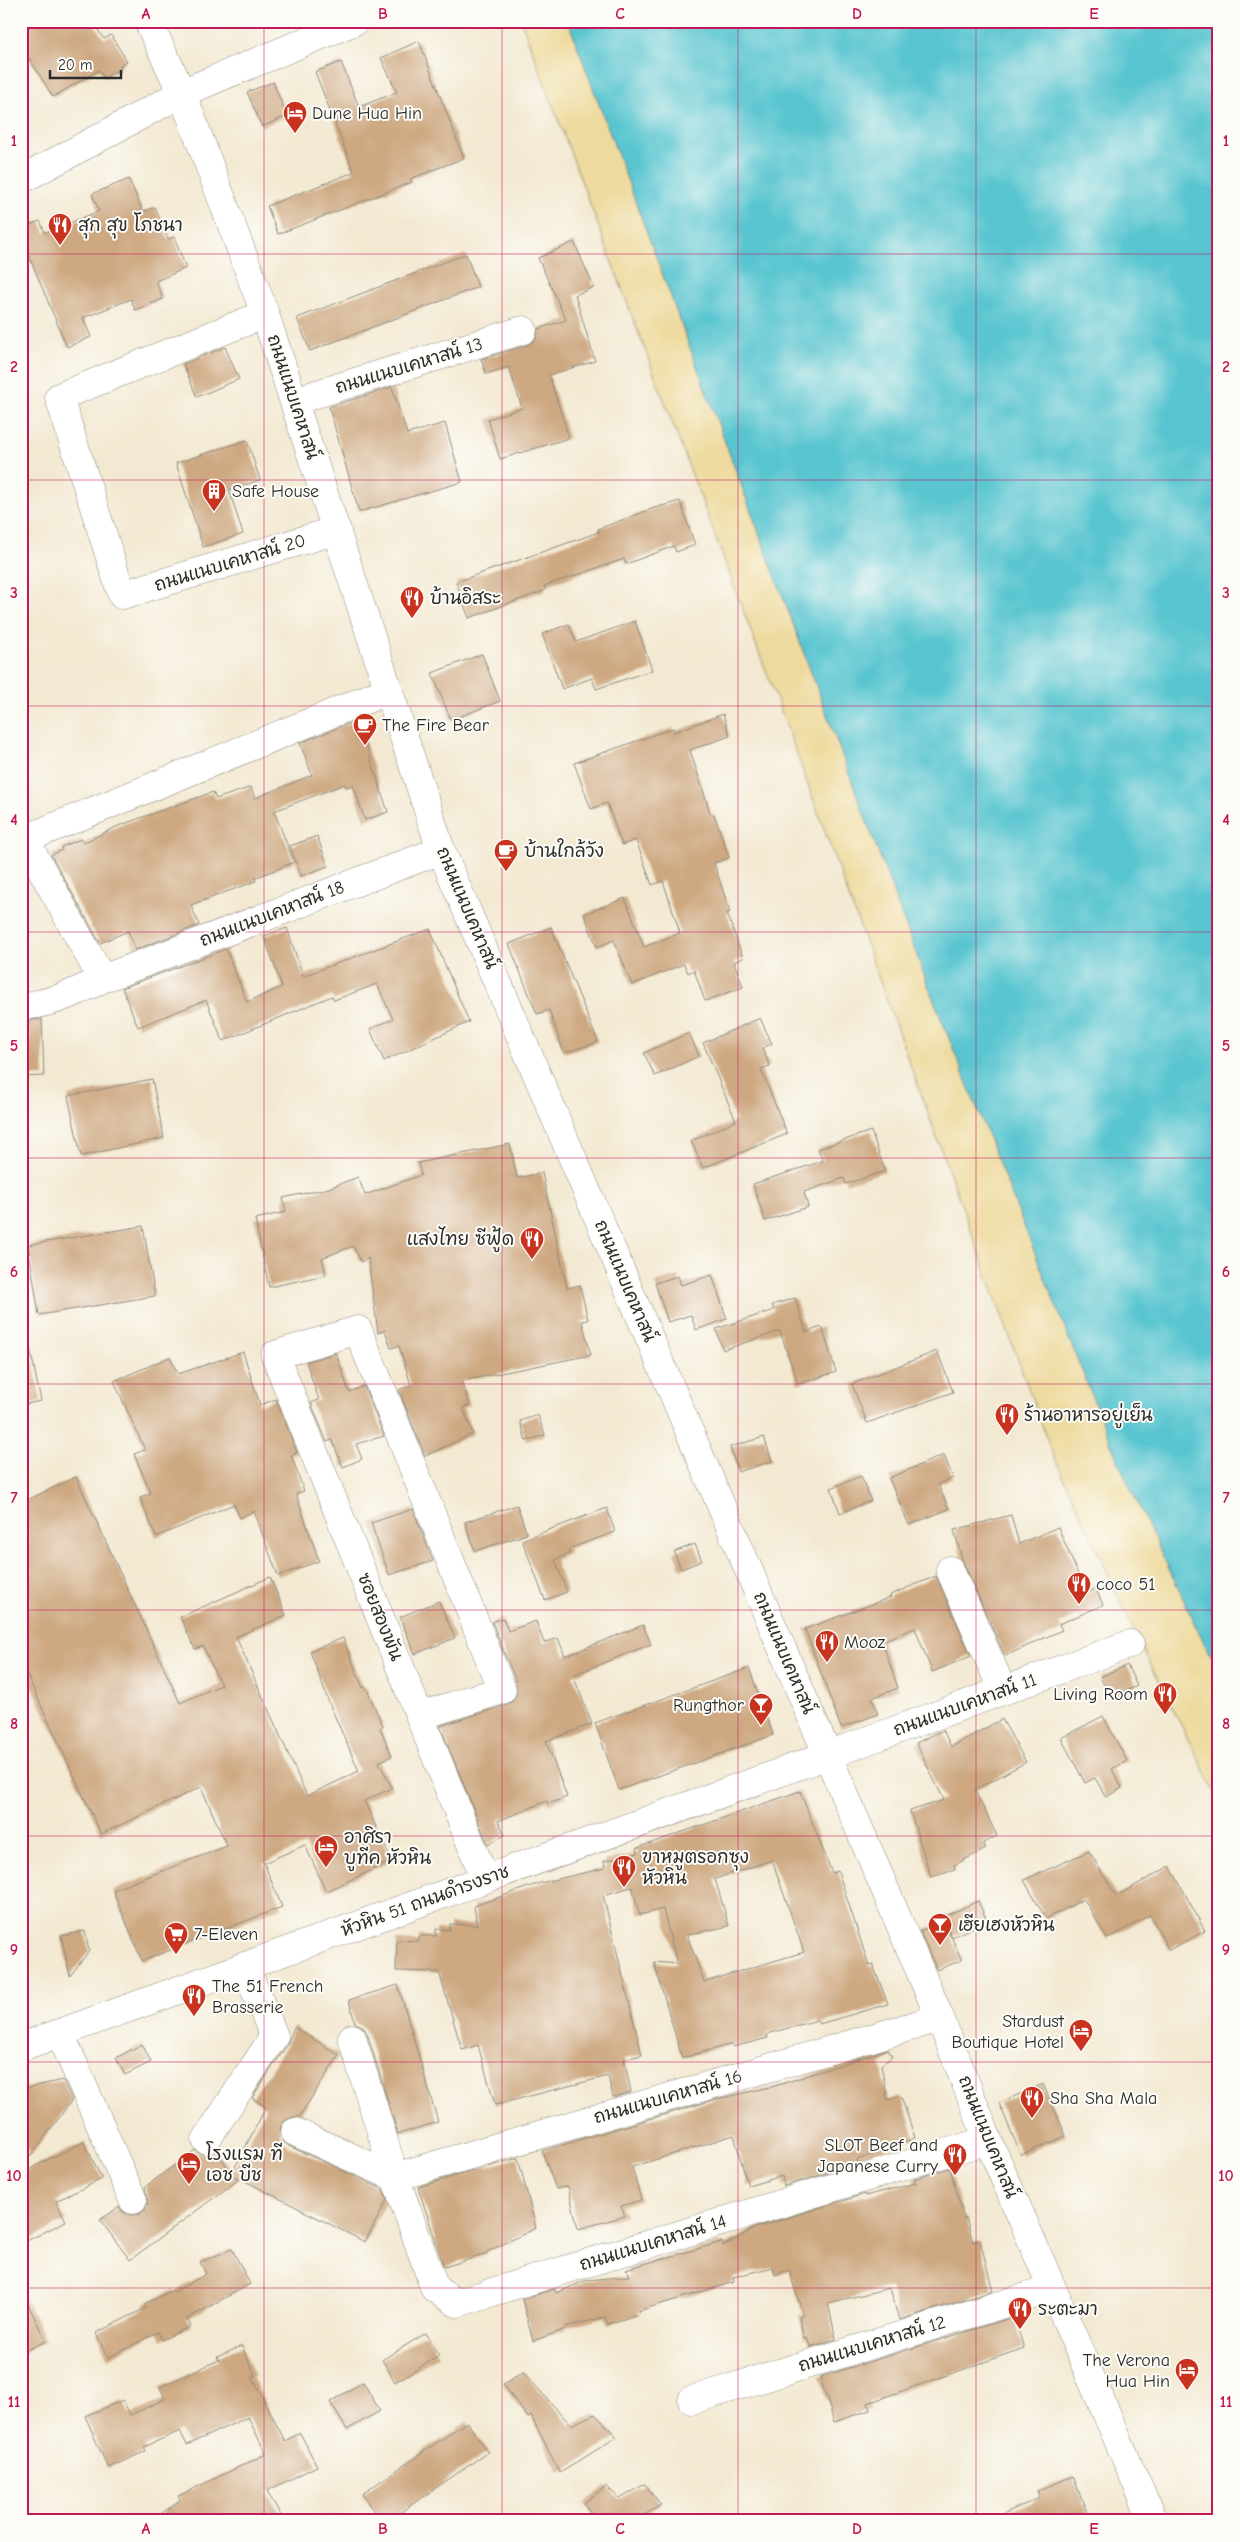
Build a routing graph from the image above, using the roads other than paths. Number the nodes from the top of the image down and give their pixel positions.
1 (148, 21) edge
2 (355, 21) edge
3 (182, 93) junction
4 (21, 180) edge
5 (266, 314) junction
6 (523, 330) dead end
7 (294, 401) junction
8 (337, 530) junction
9 (389, 690) junction
10 (23, 835) edge
11 (441, 850) junction
12 (102, 979) junction
13 (21, 1006) edge
14 (950, 1570) dead end
15 (1130, 1644) dead end
16 (1003, 1691) junction
17 (420, 1716) junction
18 (828, 1755) junction
19 (485, 1879) junction
20 (245, 1966) junction
21 (940, 2018) junction
22 (60, 2033) junction
23 (352, 2038) dead end
24 (21, 2046) edge
25 (295, 2132) dead end
26 (206, 2140) dead end
27 (988, 2140) junction
28 (395, 2177) junction
29 (133, 2200) dead end
30 (1052, 2289) junction
31 (692, 2400) dead end
32 (1153, 2521) edge

1 - 3 street, ถนนแนบเคหาสน์
2 - 3 street
3 - 4 street
3 - 5 street, ถนนแนบเคหาสน์
5 - 7 street, ถนนแนบเคหาสน์
5 - 8 street, ถนนแนบเคหาสน์ 20
6 - 7 street, ถนนแนบเคหาสน์ 13
7 - 8 street, ถนนแนบเคหาสน์
8 - 9 street, ถนนแนบเคหาสน์
9 - 10 street
9 - 11 street, ถนนแนบเคหาสน์
10 - 12 street
11 - 12 street, ถนนแนบเคหาสน์ 18
11 - 18 street, ถนนแนบเคหาสน์
12 - 13 street, ถนนแนบเคหาสน์ 18
14 - 16 street
15 - 16 street, ถนนแนบเคหาสน์ 11
16 - 18 street, ถนนแนบเคหาสน์ 11
17 - 17 street, ซอยสองพัน
17 - 19 street, ซอยสองพัน
18 - 19 street, หัวหิน 51 ถนนดำรงราช
18 - 21 street, ถนนแนบเคหาสน์
19 - 20 street, หัวหิน 51 ถนนดำรงราช
20 - 22 street, หัวหิน 51 ถนนดำรงราช
20 - 26 street
21 - 27 street, ถนนแนบเคหาสน์
21 - 28 street, ถนนแนบเคหาสน์ 16
22 - 24 street, หัวหิน 51 ถนนดำรงราช
22 - 29 street
23 - 28 street, ถนนแนบเคหาสน์ 14
25 - 28 street
27 - 28 street, ถนนแนบเคหาสน์ 14
27 - 30 street, ถนนแนบเคหาสน์
30 - 31 street, ถนนแนบเคหาสน์ 12
30 - 32 street, ถนนแนบเคหาสน์

